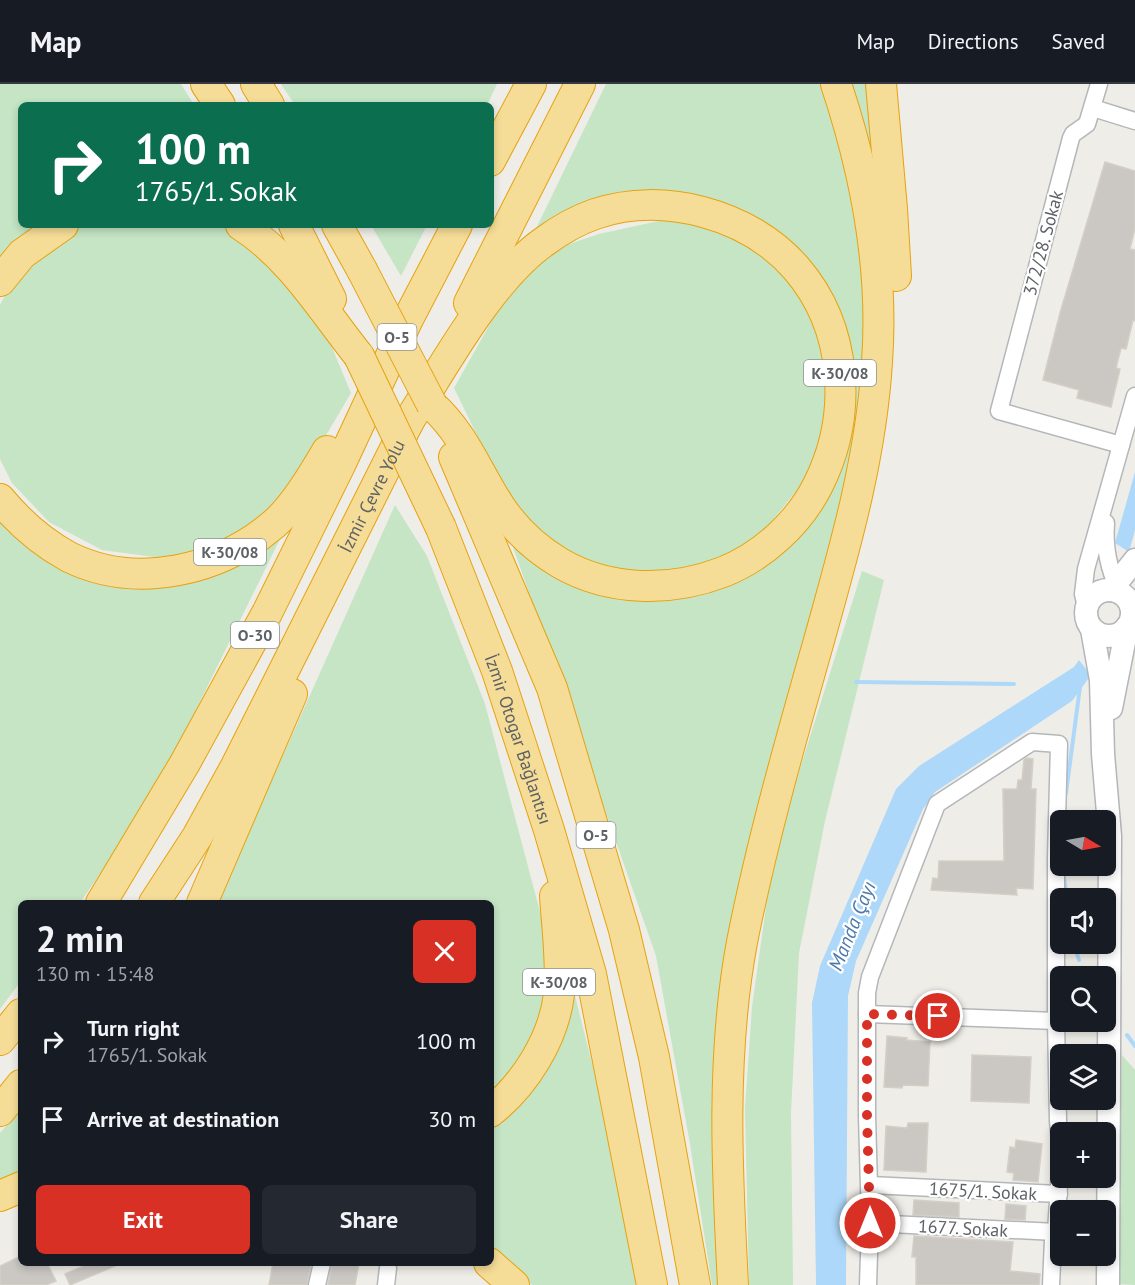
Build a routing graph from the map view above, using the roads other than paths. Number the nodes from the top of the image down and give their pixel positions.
1 (206, 84) edge
2 (256, 84) edge
3 (531, 84) edge
4 (580, 84) edge
5 (836, 84) edge
6 (881, 84) edge
7 (1099, 84) edge
8 (218, 102) edge
9 (267, 102) edge
10 (1093, 108) junction
11 (1135, 121) edge
12 (494, 153) edge
13 (59, 228) edge
14 (246, 228) edge
15 (295, 228) edge
16 (339, 228) edge
17 (455, 228) edge
18 (0, 281) edge
19 (359, 356) junction
20 (391, 357) junction
21 (1135, 396) edge
22 (432, 405) junction
23 (407, 424) junction
24 (1120, 445) junction
25 (860, 487) junction
26 (1109, 489) junction
27 (372, 494) junction
28 (0, 499) edge
29 (1135, 560) edge
30 (1123, 602) edge
31 (1086, 606) junction
32 (1092, 629) junction
33 (1103, 754) junction
34 (549, 830) junction
35 (103, 900) edge
36 (156, 900) edge
37 (203, 900) edge
38 (1057, 966) edge
39 (867, 1014) junction
40 (18, 1018) edge
41 (1050, 1021) edge
42 (1056, 1032) edge
43 (0, 1040) edge
44 (18, 1089) edge
45 (494, 1109) edge
46 (0, 1111) edge
47 (1058, 1122) edge
48 (870, 1185) junction
49 (18, 1188) edge
50 (1059, 1188) edge
51 (1059, 1194) junction
52 (0, 1196) edge
53 (1059, 1200) edge
54 (870, 1223) junction
55 (1050, 1232) edge
56 (321, 1266) edge
57 (492, 1266) edge
58 (1052, 1266) edge
59 (388, 1268) dead end
60 (317, 1285) edge
61 (387, 1285) edge
62 (514, 1285) edge
63 (652, 1285) edge
64 (695, 1285) edge
65 (733, 1285) edge
66 (868, 1285) edge
67 (1051, 1285) edge
68 (1108, 1285) edge

1 - 8 highway
2 - 9 highway
3 - 12 highway
4 - 23 highway, İzmir Çevre Yolu / O-30
5 - 25 highway
6 - 25 highway, K-30/08
7 - 10 street, 372/28. Sokak
10 - 11 street
10 - 24 street, 372/28. Sokak
13 - 18 highway
14 - 19 highway
15 - 19 highway, İzmir Otogar Bağlantısı / O-5
16 - 22 highway, O-5, bridge
17 - 20 highway, O-30
19 - 34 highway, İzmir Otogar Bağlantısı / O-5, bridge
20 - 28 highway, K-30/08
20 - 35 highway, O-30
21 - 24 street
22 - 23 highway, K-30/08
22 - 64 highway, O-5
23 - 27 highway, İzmir Çevre Yolu / O-30
24 - 26 street
25 - 65 highway
26 - 30 street
26 - 31 street
27 - 36 highway, İzmir Çevre Yolu / O-30
27 - 37 highway
29 - 30 main road
30 - 31 main road
30 - 32 main road
30 - 33 main road
31 - 32 main road
32 - 33 main road
33 - 68 main road
34 - 45 highway, K-30/08
34 - 63 highway, İzmir Otogar Bağlantısı / O-5
38 - 39 street
39 - 41 street
39 - 48 street
40 - 43 highway
42 - 47 street
44 - 46 highway
48 - 51 street, 1675/1. Sokak
48 - 54 street
49 - 52 highway
50 - 51 street
51 - 53 street, 1675/1. Sokak
54 - 55 street, 1677. Sokak
54 - 66 street
56 - 60 street
57 - 62 highway
58 - 67 street, 1675/1. Sokak
59 - 61 street

